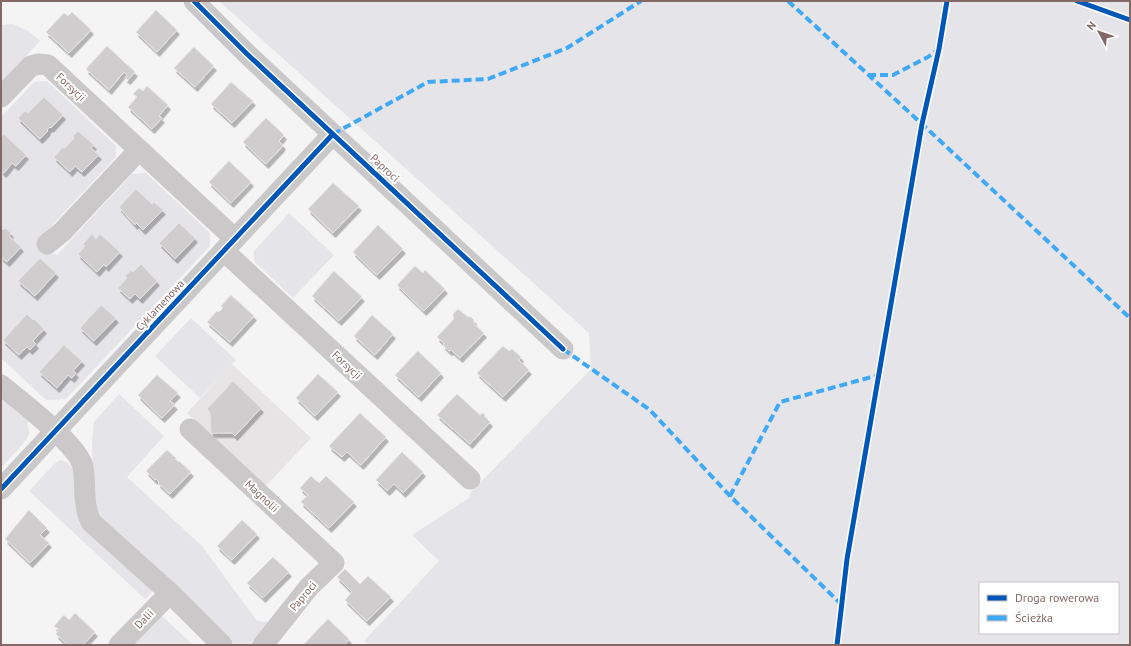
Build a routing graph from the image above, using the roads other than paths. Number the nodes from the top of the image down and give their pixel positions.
1 (194, 1) edge
2 (1, 97) edge
3 (333, 134) junction
4 (139, 150) junction
5 (47, 244) dead end
6 (230, 245) junction
7 (564, 349) dead end
8 (1, 385) edge
9 (190, 429) dead end
10 (55, 431) junction
11 (470, 479) dead end
12 (1, 489) edge
13 (334, 563) joint
14 (170, 593) junction
15 (269, 638) edge
16 (119, 645) edge
17 (222, 645) edge

1 - 3 street, Paproci
2 - 4 street, Forsycji
3 - 6 street, Cyklamenowa
3 - 7 street, Paproci
4 - 5 street
4 - 6 street, Forsycji
6 - 10 street, Cyklamenowa
6 - 11 street, Forsycji
8 - 10 street
9 - 13 street, Magnolii
10 - 12 street, Cyklamenowa
10 - 14 street
13 - 15 street, Paproci
14 - 16 street, Dalii
14 - 17 street

